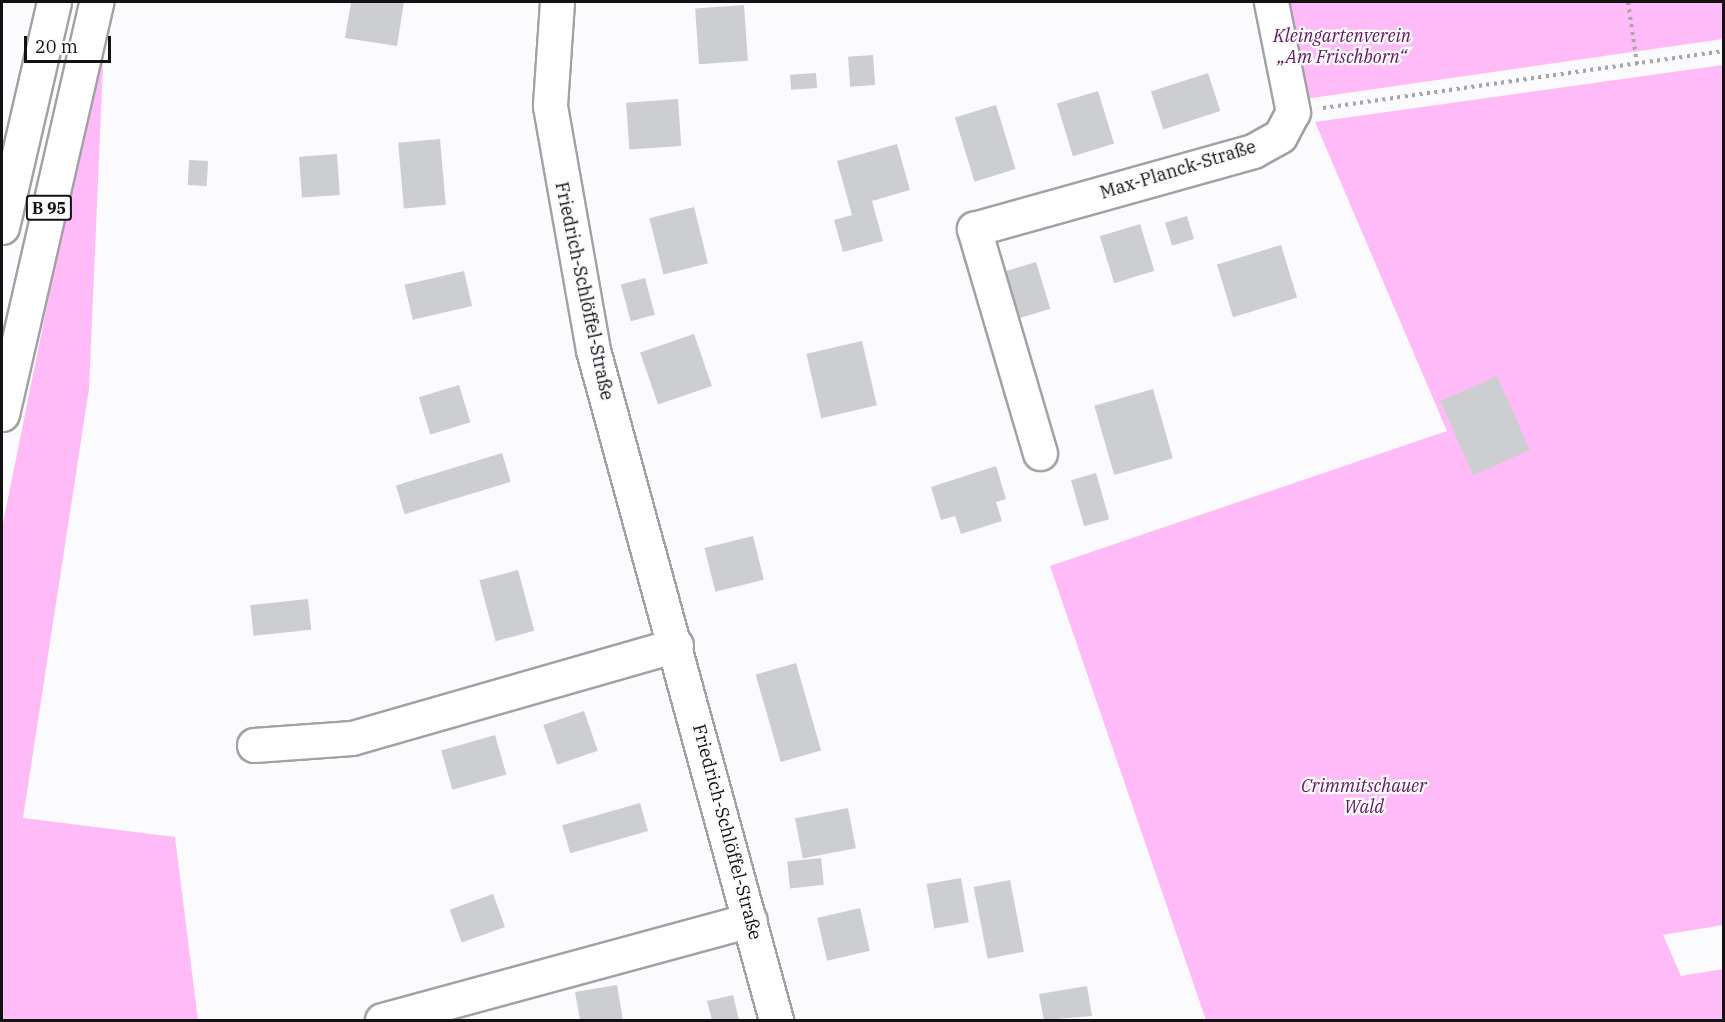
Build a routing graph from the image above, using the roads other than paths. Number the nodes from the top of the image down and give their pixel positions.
1 (54, 2) edge
2 (96, 2) edge
3 (557, 2) edge
4 (1271, 2) edge
5 (2, 227) edge
6 (2, 414) edge
7 (1040, 453) dead end
8 (676, 645) junction
9 (254, 745) dead end
10 (750, 920) junction
11 (382, 1020) edge
12 (776, 1020) edge

1 - 5 street, B 95
2 - 6 street, B 95
3 - 8 street, Friedrich-Schlöffel-Straße
4 - 7 street, Max-Planck-Straße
8 - 9 street
8 - 10 street, Friedrich-Schlöffel-Straße
10 - 11 street
10 - 12 street, Friedrich-Schlöffel-Straße

